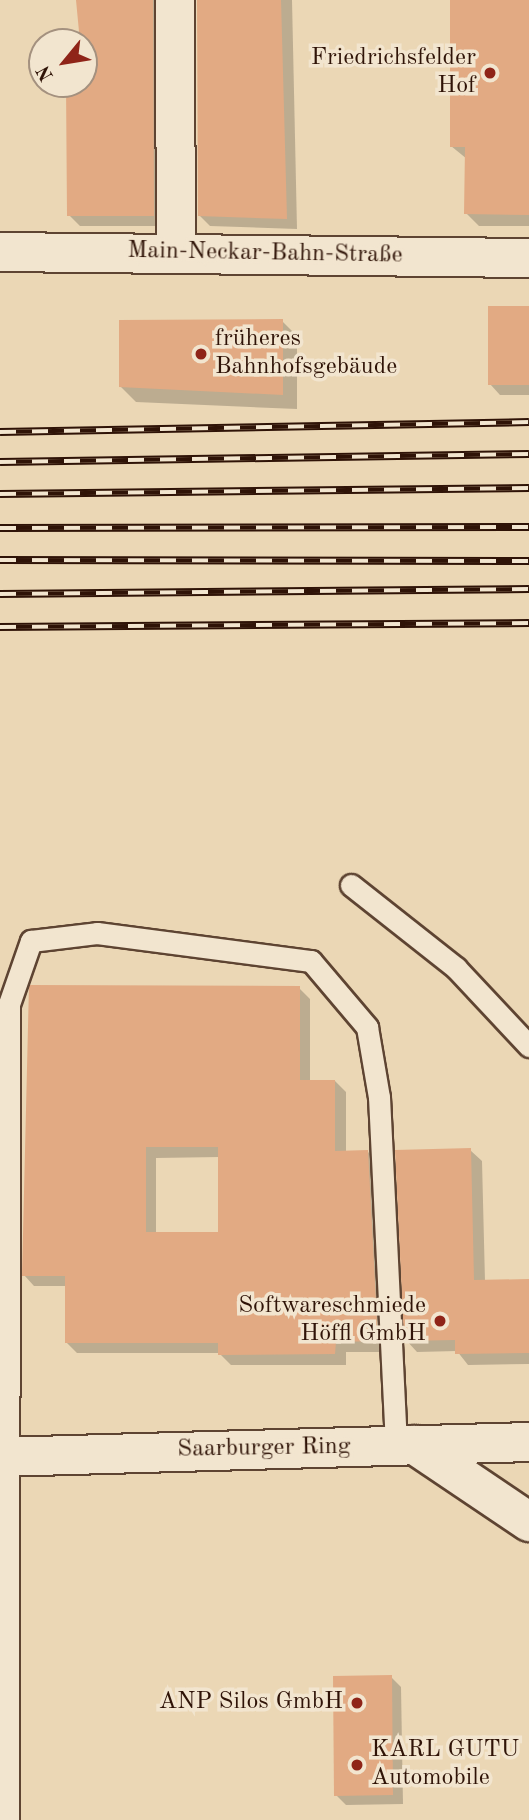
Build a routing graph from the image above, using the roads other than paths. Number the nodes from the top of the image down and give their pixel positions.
1 (175, 0) edge
2 (176, 252) junction
3 (0, 253) edge
4 (529, 258) edge
5 (351, 885) dead end
6 (529, 1046) edge
7 (529, 1442) edge
8 (405, 1446) junction
9 (5, 1456) edge
10 (529, 1522) edge
11 (8, 1820) edge

1 - 2 street
2 - 3 street, Main-Neckar-Bahn-Straße
2 - 4 street, Main-Neckar-Bahn-Straße
5 - 6 lane
7 - 8 street, Saarburger Ring
8 - 9 street, Saarburger Ring
8 - 9 lane
8 - 10 street
9 - 11 lane

